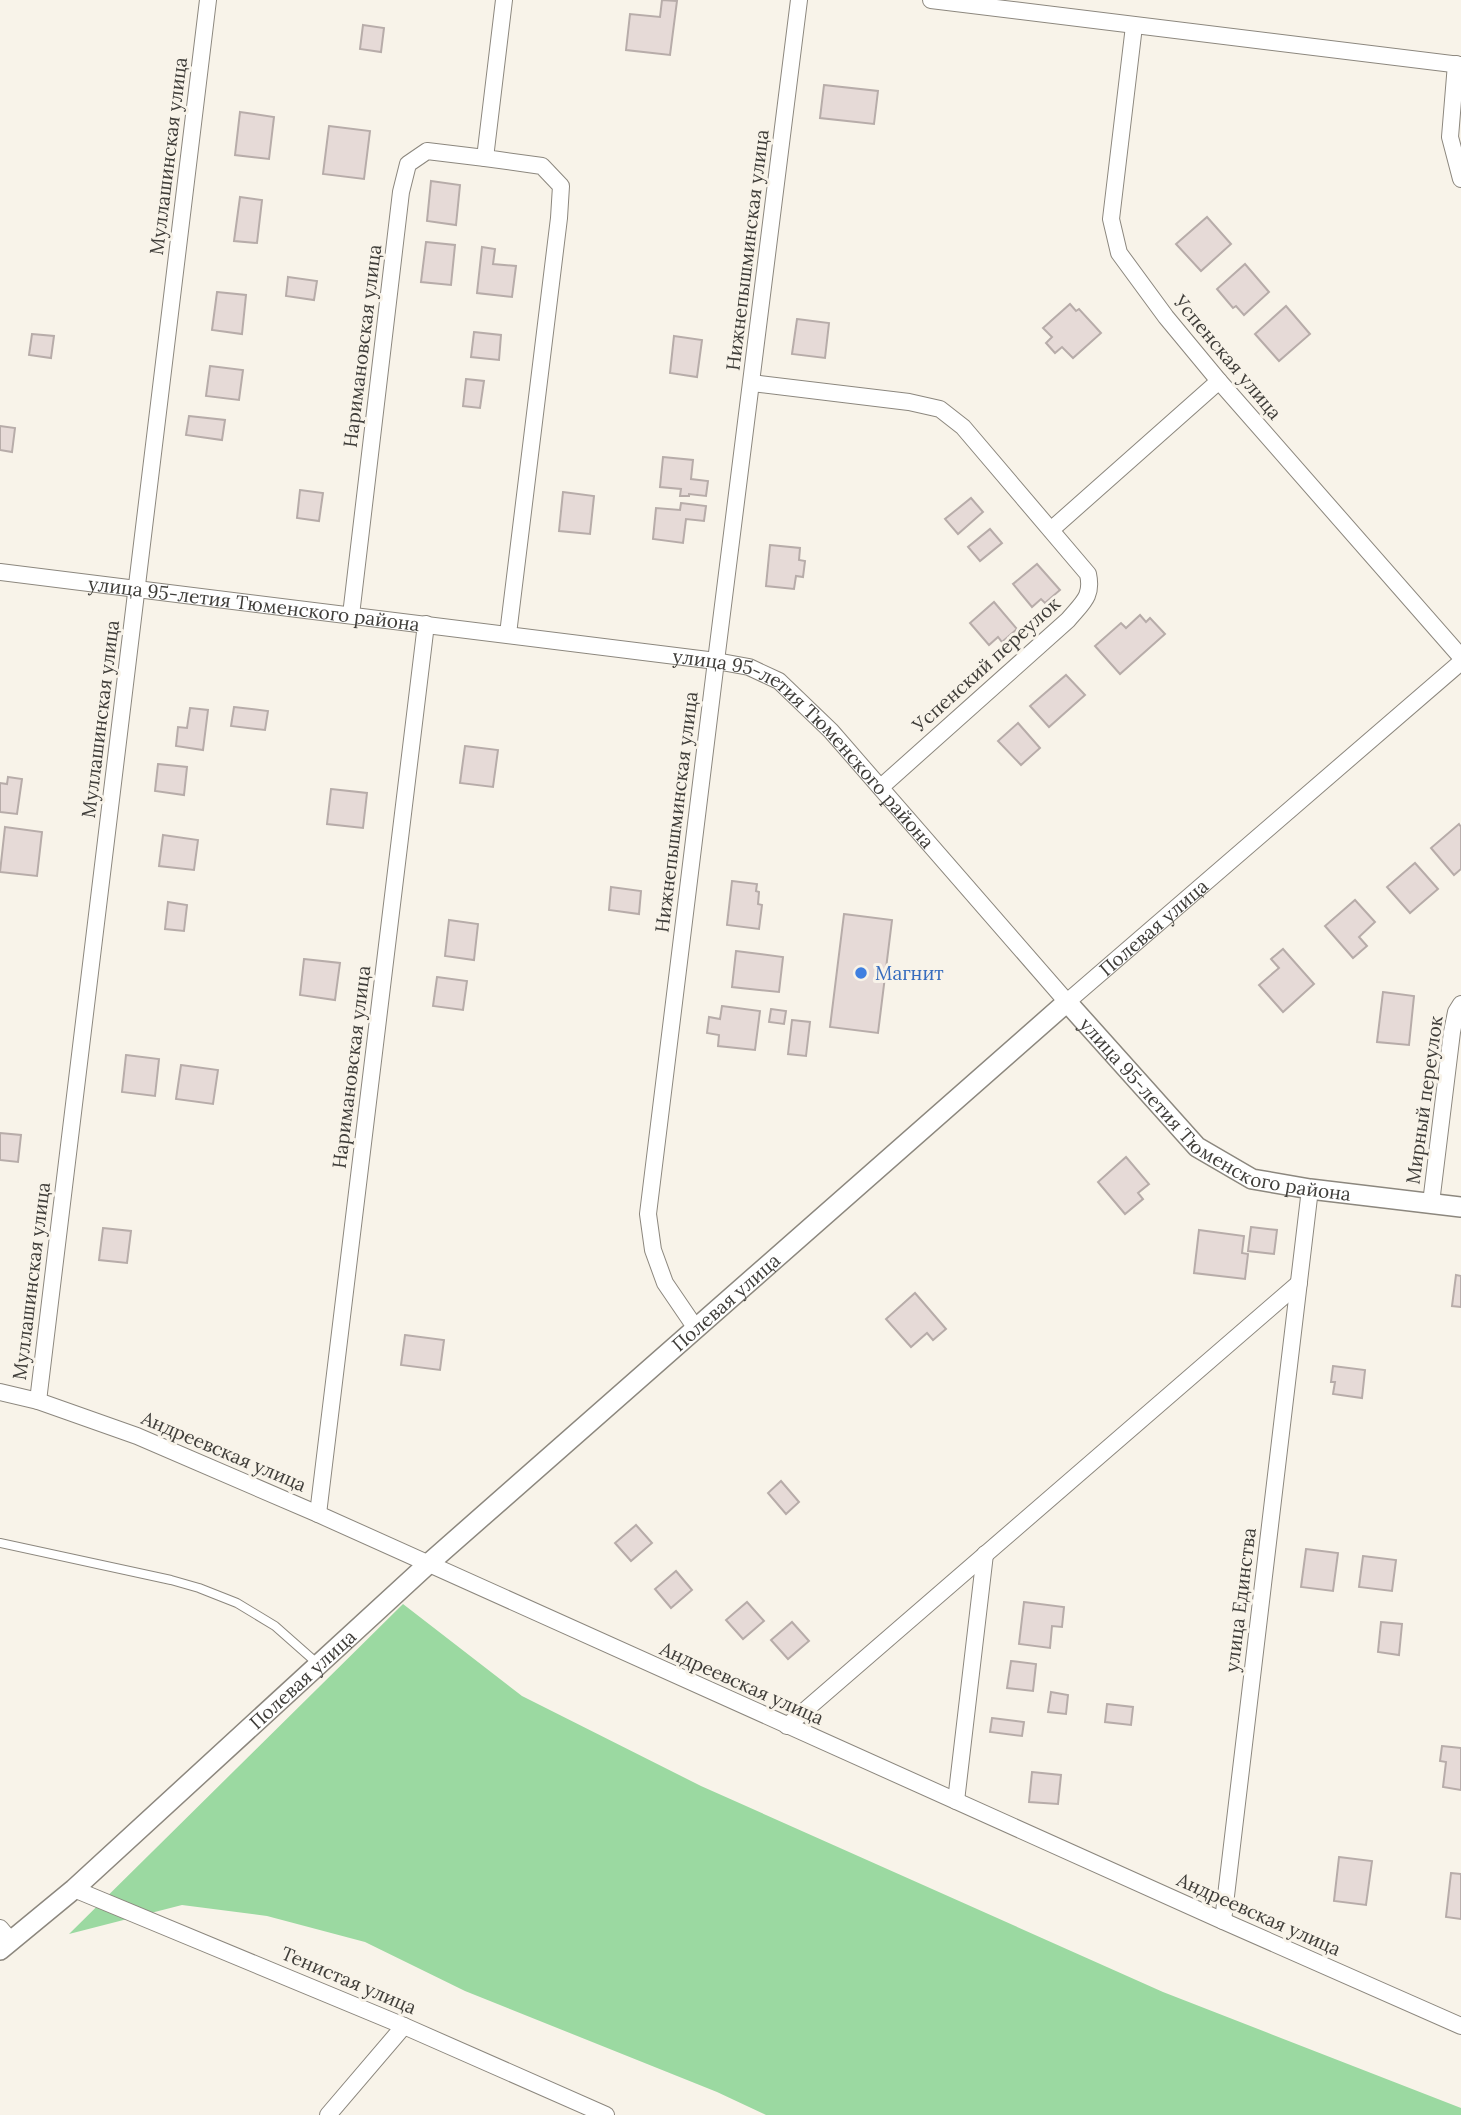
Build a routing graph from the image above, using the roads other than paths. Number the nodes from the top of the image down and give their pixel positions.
1 (208, 0) edge
2 (504, 0) edge
3 (799, 0) edge
4 (931, 0) edge
5 (1134, 26) junction
6 (1459, 64) edge
7 (485, 158) junction
8 (1461, 179) edge
9 (1219, 382) junction
10 (752, 383) junction
11 (1052, 529) junction
12 (0, 572) edge
13 (137, 590) junction
14 (351, 615) junction
15 (426, 624) junction
16 (508, 634) junction
17 (1461, 660) edge
18 (716, 661) junction
19 (881, 787) junction
20 (1067, 1002) junction
21 (1461, 1004) edge
22 (1310, 1189) junction
23 (1431, 1203) junction
24 (1461, 1207) edge
25 (1299, 1283) junction
26 (695, 1327) junction
27 (0, 1392) edge
28 (38, 1401) junction
29 (318, 1514) junction
30 (0, 1543) edge
31 (985, 1554) junction
32 (427, 1565) junction
33 (318, 1665) junction
34 (787, 1726) junction
35 (956, 1801) junction
36 (74, 1889) junction
37 (1223, 1921) junction
38 (4, 1940) edge
39 (404, 2026) junction
40 (1461, 2026) edge
41 (328, 2115) edge
42 (606, 2115) edge

1 - 13 street, Муллашинская улица
2 - 7 street
3 - 10 street, Нижнепышминская улица
4 - 5 street
5 - 6 street
5 - 9 street, Успенская улица
6 - 8 street
7 - 14 street, Наримановская улица
7 - 16 street, Наримановская улица
9 - 11 street
9 - 17 street, Успенская улица
10 - 11 street, Успенский переулок
10 - 18 street, Нижнепышминская улица
11 - 19 street, Успенский переулок
12 - 13 street, улица 95-летия Тюменского района
13 - 14 street, улица 95-летия Тюменского района
13 - 28 street, Муллашинская улица
14 - 15 street, улица 95-летия Тюменского района
15 - 16 street, улица 95-летия Тюменского района
15 - 29 street, Наримановская улица
16 - 18 street, улица 95-летия Тюменского района
17 - 20 street, Полевая улица
18 - 19 street, улица 95-летия Тюменского района
18 - 26 street, Нижнепышминская улица
19 - 20 street, улица 95-летия Тюменского района
20 - 22 street, улица 95-летия Тюменского района
20 - 26 street, Полевая улица
21 - 23 street, Мирный переулок
22 - 23 street, улица 95-летия Тюменского района
22 - 25 street, улица Единства
23 - 24 street, улица 95-летия Тюменского района
25 - 31 street
25 - 37 street, улица Единства
26 - 32 street, Полевая улица
27 - 28 street, Андреевская улица
28 - 29 street, Андреевская улица
29 - 32 street, Андреевская улица
30 - 33 lane
31 - 34 street
31 - 35 street
32 - 33 street, Полевая улица
32 - 34 street, Андреевская улица
33 - 36 street, Полевая улица
34 - 35 street, Андреевская улица
35 - 37 street, Андреевская улица
36 - 38 street, Полевая улица
36 - 39 street, Тенистая улица
37 - 40 street, Андреевская улица
39 - 41 street
39 - 42 street, Тенистая улица

